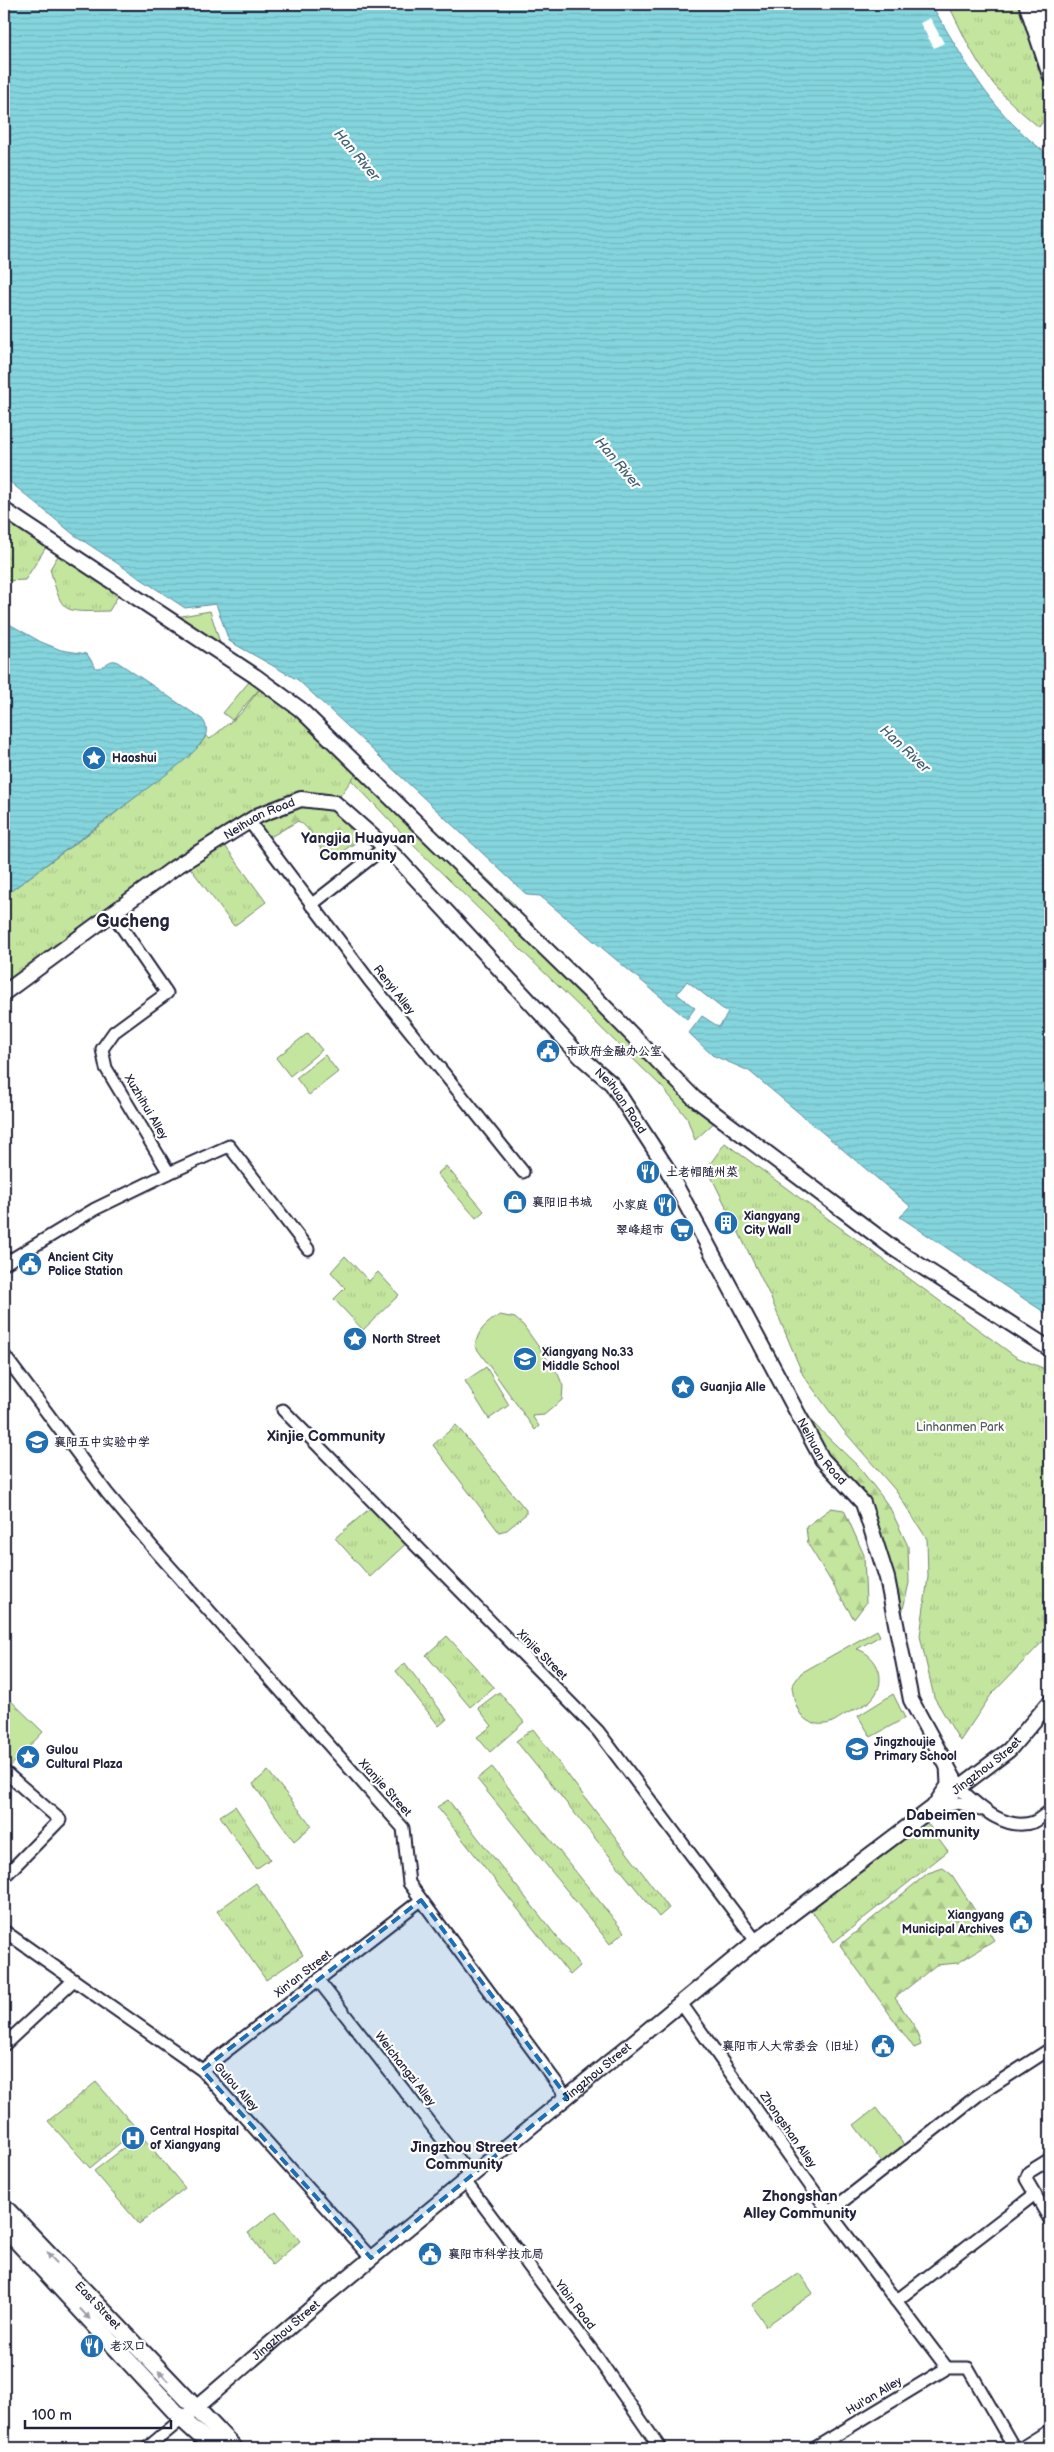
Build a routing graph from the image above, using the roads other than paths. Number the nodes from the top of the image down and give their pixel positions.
1 (1027, 4) edge
2 (1040, 4) edge
3 (1050, 33) edge
4 (1050, 74) edge
5 (4, 510) edge
6 (249, 821) junction
7 (385, 847) junction
8 (311, 905) junction
9 (112, 913) junction
10 (4, 993) edge
11 (523, 1172) dead end
12 (169, 1173) junction
13 (308, 1249) dead end
14 (4, 1264) edge
15 (1050, 1349) edge
16 (4, 1355) edge
17 (283, 1410) dead end
18 (1050, 1702) edge
19 (946, 1764) junction
20 (6, 1772) dead end
21 (958, 1788) junction
22 (929, 1810) junction
23 (1050, 1811) edge
24 (985, 1812) junction
25 (4, 1877) edge
26 (421, 1900) junction
27 (4, 1931) edge
28 (756, 1941) junction
29 (74, 1980) junction
30 (318, 1980) junction
31 (681, 2002) junction
32 (4, 2045) edge
33 (1050, 2049) edge
34 (202, 2070) junction
35 (566, 2097) junction
36 (1050, 2159) edge
37 (468, 2178) junction
38 (1035, 2194) junction
39 (4, 2207) edge
40 (829, 2212) junction
41 (1050, 2220) edge
42 (4, 2227) edge
43 (371, 2258) junction
44 (896, 2301) junction
45 (947, 2368) junction
46 (188, 2414) junction
47 (1050, 2430) edge
48 (147, 2448) edge
49 (214, 2448) edge
50 (234, 2448) edge
51 (660, 2448) edge
52 (815, 2448) edge
53 (1014, 2448) edge
54 (1022, 2448) edge

1 - 4 main road
2 - 3 main road
5 - 15 street
6 - 7 street, Neihuan Road
6 - 8 street, Renyi Alley
6 - 9 street, Neihuan Road
7 - 8 street
7 - 19 street, Neihuan Road
8 - 11 street, Renyi Alley
9 - 10 street, Neihuan Road
9 - 12 street, Xuzhihui Alley
12 - 13 street
12 - 14 street
16 - 26 street, Xianjie Street
17 - 28 street, Xinjie Street
18 - 21 street, Jingzhou Street
19 - 21 street, Neihuan Road
19 - 22 street
20 - 25 street
21 - 22 street, Jingzhou Street
21 - 24 street
22 - 24 street
22 - 28 street, Jingzhou Street
23 - 24 street
26 - 30 street, Xin'an Street
26 - 35 street, Xianjie Street
27 - 29 street, Gulou Alley
28 - 31 street, Jingzhou Street
29 - 32 street
29 - 34 street, Gulou Alley
30 - 34 street, Xin'an Street
30 - 37 street, Weichangzi Alley
31 - 35 street, Jingzhou Street
31 - 40 street, Zhongshan Alley
33 - 40 street
34 - 43 street, Gulou Alley
35 - 37 street, Jingzhou Street
36 - 38 street
37 - 43 street, Jingzhou Street
37 - 51 street, Yibin Road
38 - 41 street
38 - 44 street
46 -> 39 main road, East Street
40 - 44 street, Zhongshan Alley
42 -> 46 main road, East Street
43 - 46 street, Jingzhou Street
44 - 45 street, Zhongshan Alley
45 - 52 street, Hui'an Alley
45 - 53 street
46 - 48 street, Jingzhou Street
46 - 49 main road, East Street
46 - 50 main road, East Street
47 - 54 street

